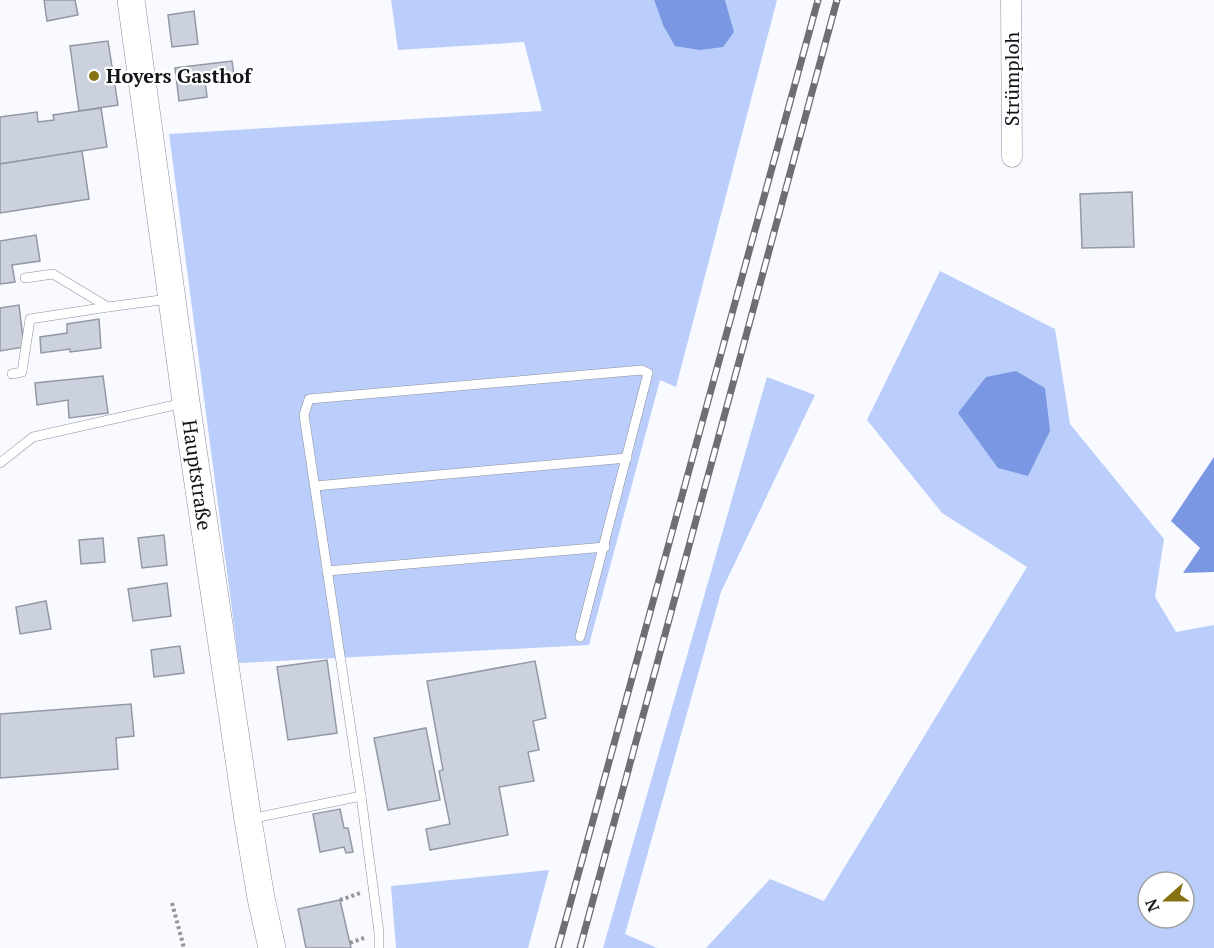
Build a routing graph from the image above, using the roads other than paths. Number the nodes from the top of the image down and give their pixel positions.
1 (131, 0) edge
2 (1011, 0) edge
3 (1012, 157) dead end
4 (25, 278) dead end
5 (173, 298) junction
6 (108, 307) junction
7 (12, 374) dead end
8 (186, 402) junction
9 (627, 458) junction
10 (0, 463) edge
11 (315, 486) junction
12 (605, 547) junction
13 (327, 571) junction
14 (580, 637) dead end
15 (361, 796) junction
16 (248, 820) junction
17 (272, 948) edge
18 (379, 948) edge

1 - 5 main road, Hauptstraße
2 - 3 street, Strümploh
4 - 6 lane
5 - 6 lane
5 - 8 main road, Hauptstraße
6 - 7 lane
8 - 10 lane
8 - 16 main road, Hauptstraße
9 - 11 lane
9 - 11 lane
9 - 12 lane
11 - 13 lane
12 - 13 lane
12 - 14 lane
13 - 15 lane
15 - 16 lane
15 - 18 lane
16 - 17 main road, Hauptstraße

